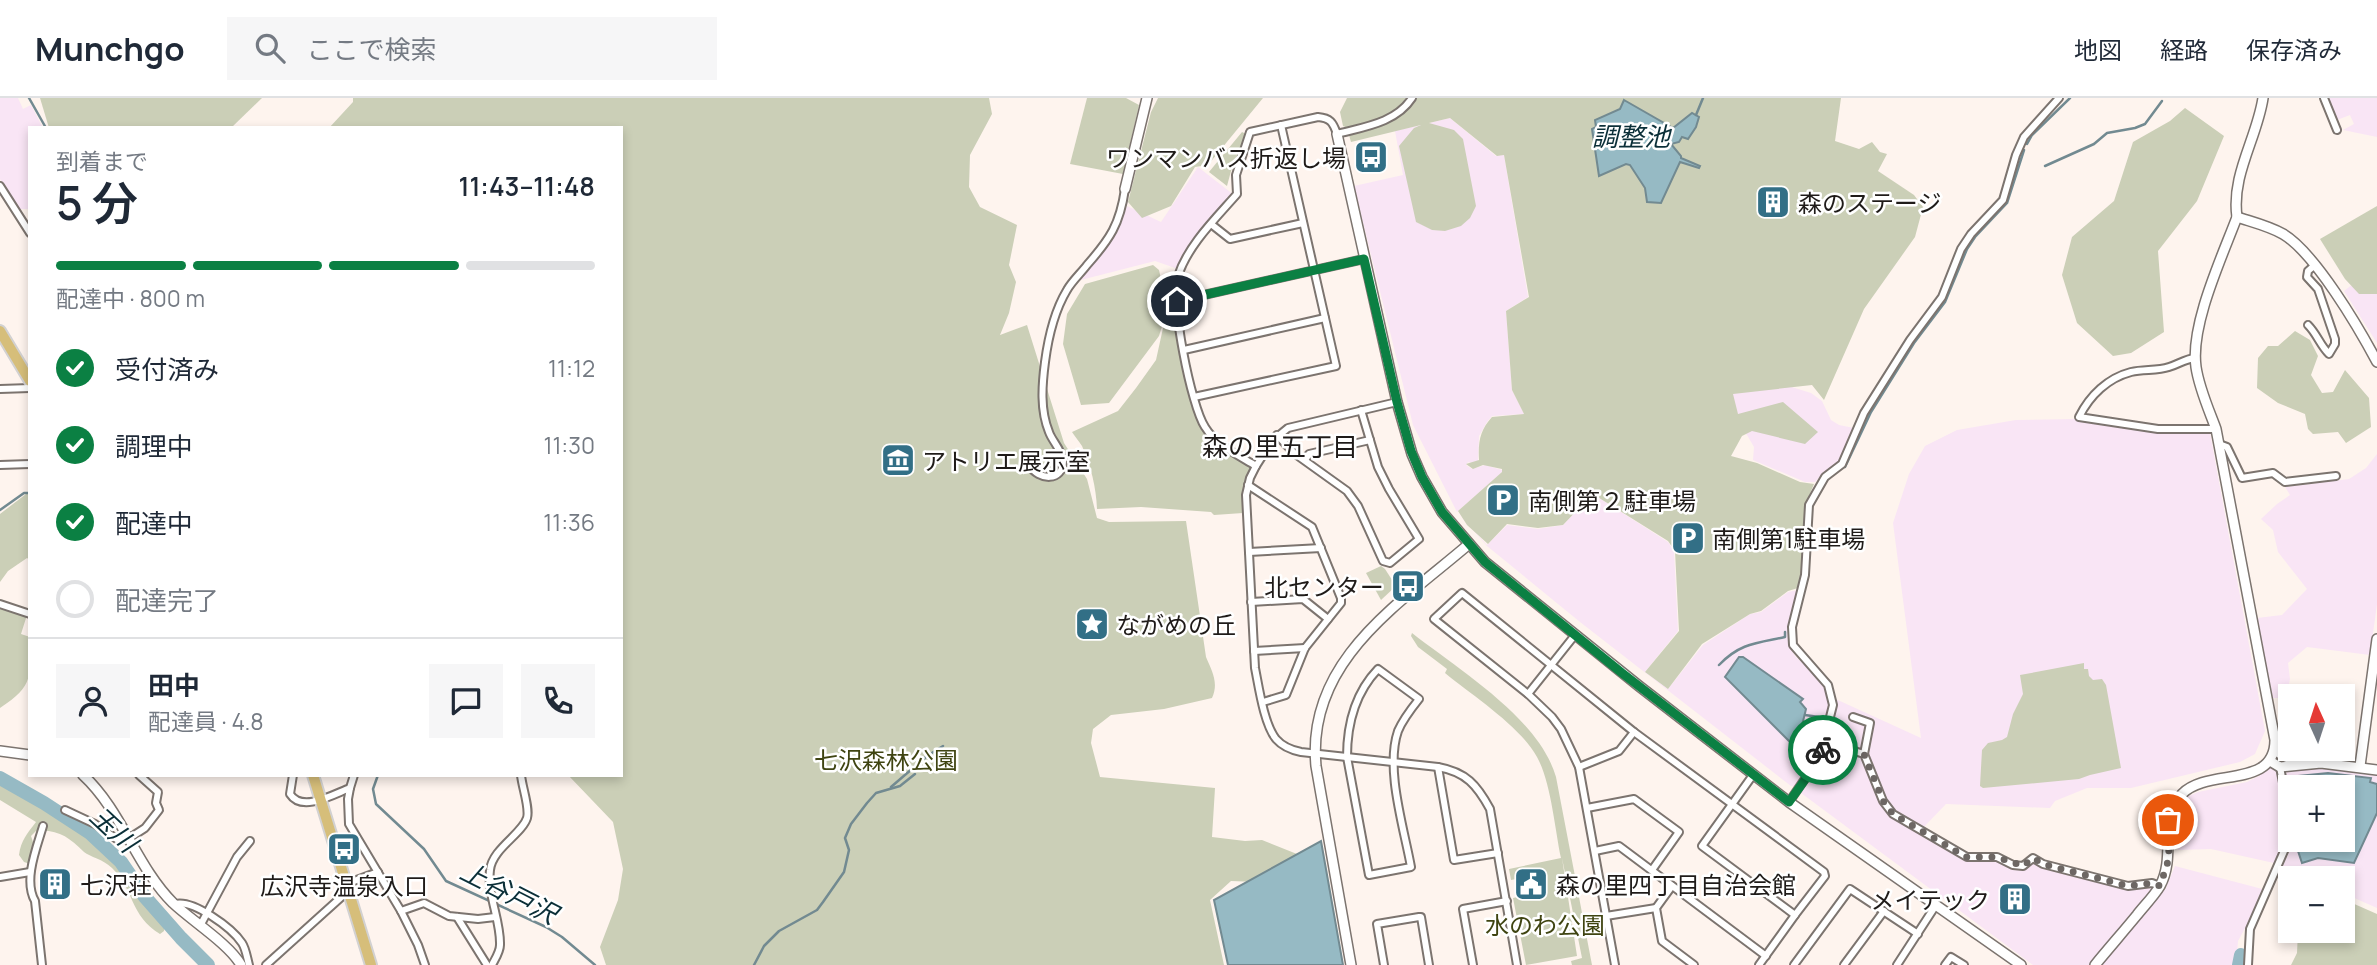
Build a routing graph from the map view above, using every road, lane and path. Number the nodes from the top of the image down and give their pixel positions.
1 (1147, 98) edge
2 (1412, 98) edge
3 (2059, 98) edge
4 (2263, 98) edge
5 (2324, 98) edge
6 (1281, 125) junction
7 (2337, 130) dead end
8 (1336, 134) junction
9 (0, 186) edge
10 (1125, 189) joint
11 (2237, 217) junction
12 (1303, 223) junction
13 (1211, 224) junction
14 (28, 230) edge
15 (1364, 259) junction
16 (2315, 265) junction
17 (1315, 271) junction
18 (1177, 301) junction
19 (1325, 318) junction
20 (2308, 325) dead end
21 (0, 331) edge
22 (1184, 350) junction
23 (2195, 358) junction
24 (2377, 362) edge
25 (28, 378) edge
26 (0, 388) edge
27 (28, 388) edge
28 (1195, 397) junction
29 (1397, 402) junction
30 (1361, 410) junction
31 (2216, 429) junction
32 (1277, 435) junction
33 (1370, 440) junction
34 (2218, 444) junction
35 (1304, 460) junction
36 (28, 464) edge
37 (0, 465) edge
38 (1029, 465) dead end
39 (1255, 466) junction
40 (2336, 476) dead end
41 (1248, 485) junction
42 (1469, 544) junction
43 (1321, 548) junction
44 (1249, 552) junction
45 (1251, 602) junction
46 (0, 604) edge
47 (28, 613) edge
48 (1328, 619) junction
49 (1574, 635) junction
50 (2377, 639) edge
51 (1305, 648) junction
52 (1254, 651) junction
53 (1384, 661) dead end
54 (1551, 665) junction
55 (1378, 669) junction
56 (1528, 694) junction
57 (1263, 702) junction
58 (1853, 717) dead end
59 (1634, 732) junction
60 (1825, 742) junction
61 (2275, 750) junction
62 (0, 751) edge
63 (1315, 754) junction
64 (1864, 754) junction
65 (28, 755) edge
66 (1347, 757) junction
67 (1392, 761) junction
68 (2270, 761) junction
69 (2304, 764) junction
70 (2360, 766) junction
71 (1438, 767) junction
72 (1579, 767) junction
73 (2280, 767) junction
74 (2377, 769) edge
75 (1753, 775) junction
76 (2282, 775) edge
77 (85, 777) edge
78 (141, 777) edge
79 (293, 777) edge
80 (314, 777) edge
81 (353, 777) edge
82 (521, 777) edge
83 (350, 788) junction
84 (320, 799) junction
85 (1789, 802) junction
86 (1732, 805) junction
87 (1587, 808) junction
88 (65, 810) dead end
89 (43, 826) dead end
90 (128, 839) junction
91 (250, 841) dead end
92 (1595, 851) junction
93 (2284, 852) edge
94 (1498, 853) junction
95 (1652, 870) junction
96 (30, 872) junction
97 (378, 872) junction
98 (0, 877) edge
99 (1672, 886) junction
100 (2160, 886) junction
101 (347, 888) junction
102 (1507, 901) junction
103 (175, 904) junction
104 (1936, 905) junction
105 (1656, 908) junction
106 (401, 911) junction
107 (1884, 911) junction
108 (206, 913) junction
109 (495, 914) junction
110 (1795, 915) junction
111 (1606, 916) junction
112 (457, 917) junction
113 (200, 926) junction
114 (1918, 934) junction
115 (1766, 956) junction
116 (42, 965) edge
117 (241, 965) edge
118 (249, 965) edge
119 (266, 965) edge
120 (372, 965) edge
121 (425, 965) edge
122 (486, 965) edge
123 (492, 965) edge
124 (1351, 965) edge
125 (1384, 965) edge
126 (1429, 965) edge
127 (1473, 965) edge
128 (1517, 965) edge
129 (1615, 965) edge
130 (1694, 965) edge
131 (1759, 965) edge
132 (1794, 965) edge
133 (1844, 965) edge
134 (1897, 965) edge
135 (1945, 965) edge
136 (1964, 965) edge
137 (2021, 965) edge
138 (2095, 965) edge
139 (2248, 965) edge

1 - 10 street
2 - 8 street
3 - 60 street
4 - 11 street
5 - 7 street
6 - 8 street
6 - 12 street
6 - 13 street
8 - 15 street
9 - 14 street
10 - 38 street
11 - 16 street
11 - 23 street
12 - 13 street
12 - 17 street
13 - 18 street
15 - 17 street
15 - 29 street
16 - 20 street
16 - 24 street
17 - 18 street
17 - 19 street
18 - 22 street
19 - 22 street
19 - 28 street
21 - 25 main road
22 - 28 street
23 - 31 street
23 - 31 street
26 - 27 street
28 - 39 street
29 - 30 street
29 - 42 street
30 - 32 street
30 - 33 street
31 - 34 street
32 - 35 street
32 - 39 street
33 - 35 street
33 - 35 street
34 - 40 street
34 - 61 street
36 - 37 street
39 - 41 street
41 - 43 street
41 - 44 street
42 - 49 street
42 - 63 street
43 - 44 street
43 - 48 street
44 - 45 street
45 - 48 street
45 - 52 street
46 - 47 street
48 - 51 street
49 - 54 street
49 - 75 street
50 - 70 street
51 - 52 street
51 - 57 street
52 - 57 street
53 - 55 street
54 - 56 street
54 - 56 street
54 - 59 street
55 - 66 street
55 - 67 street
56 - 72 street
57 - 63 street
58 - 64 street
59 - 72 street
59 - 86 street
60 - 64 street
60 - 85 street
61 - 68 street
61 - 69 street
62 - 65 street
63 - 66 street
63 - 124 street
64 - 100 street
66 - 67 street
66 - 67 street
67 - 71 street
68 - 73 street
68 - 100 street
69 - 70 street
69 - 73 street
70 - 74 street
71 - 94 street
71 - 94 street
72 - 87 street
73 - 76 street
75 - 85 street
75 - 86 street
77 - 90 street
78 - 90 street
79 - 84 street
80 - 84 main road
81 - 83 street
82 - 109 street
83 - 84 street
83 - 97 street
84 - 101 main road
85 - 104 street
86 - 110 street
86 - 110 street
87 - 92 street
87 - 95 street
88 - 90 street
89 - 96 street
90 - 103 street
91 - 108 street
92 - 95 street
92 - 111 street
93 - 139 street
94 - 102 street
95 - 99 street
96 - 98 street
96 - 116 street
97 - 101 street
97 - 106 street
99 - 105 street
99 - 115 street
100 - 138 street
101 - 119 street
101 - 120 main road
102 - 127 street
102 - 128 street
103 - 108 street
103 - 113 street
104 - 114 street
104 - 137 street
105 - 111 street
105 - 130 street
106 - 112 street
106 - 121 street
107 - 114 street
107 - 132 street
107 - 133 street
108 - 113 street
108 - 118 street
109 - 112 street
109 - 123 street
110 - 115 street
111 - 129 street
112 - 122 street
113 - 117 street
114 - 134 street
115 - 131 street
125 - 126 street
135 - 136 street

